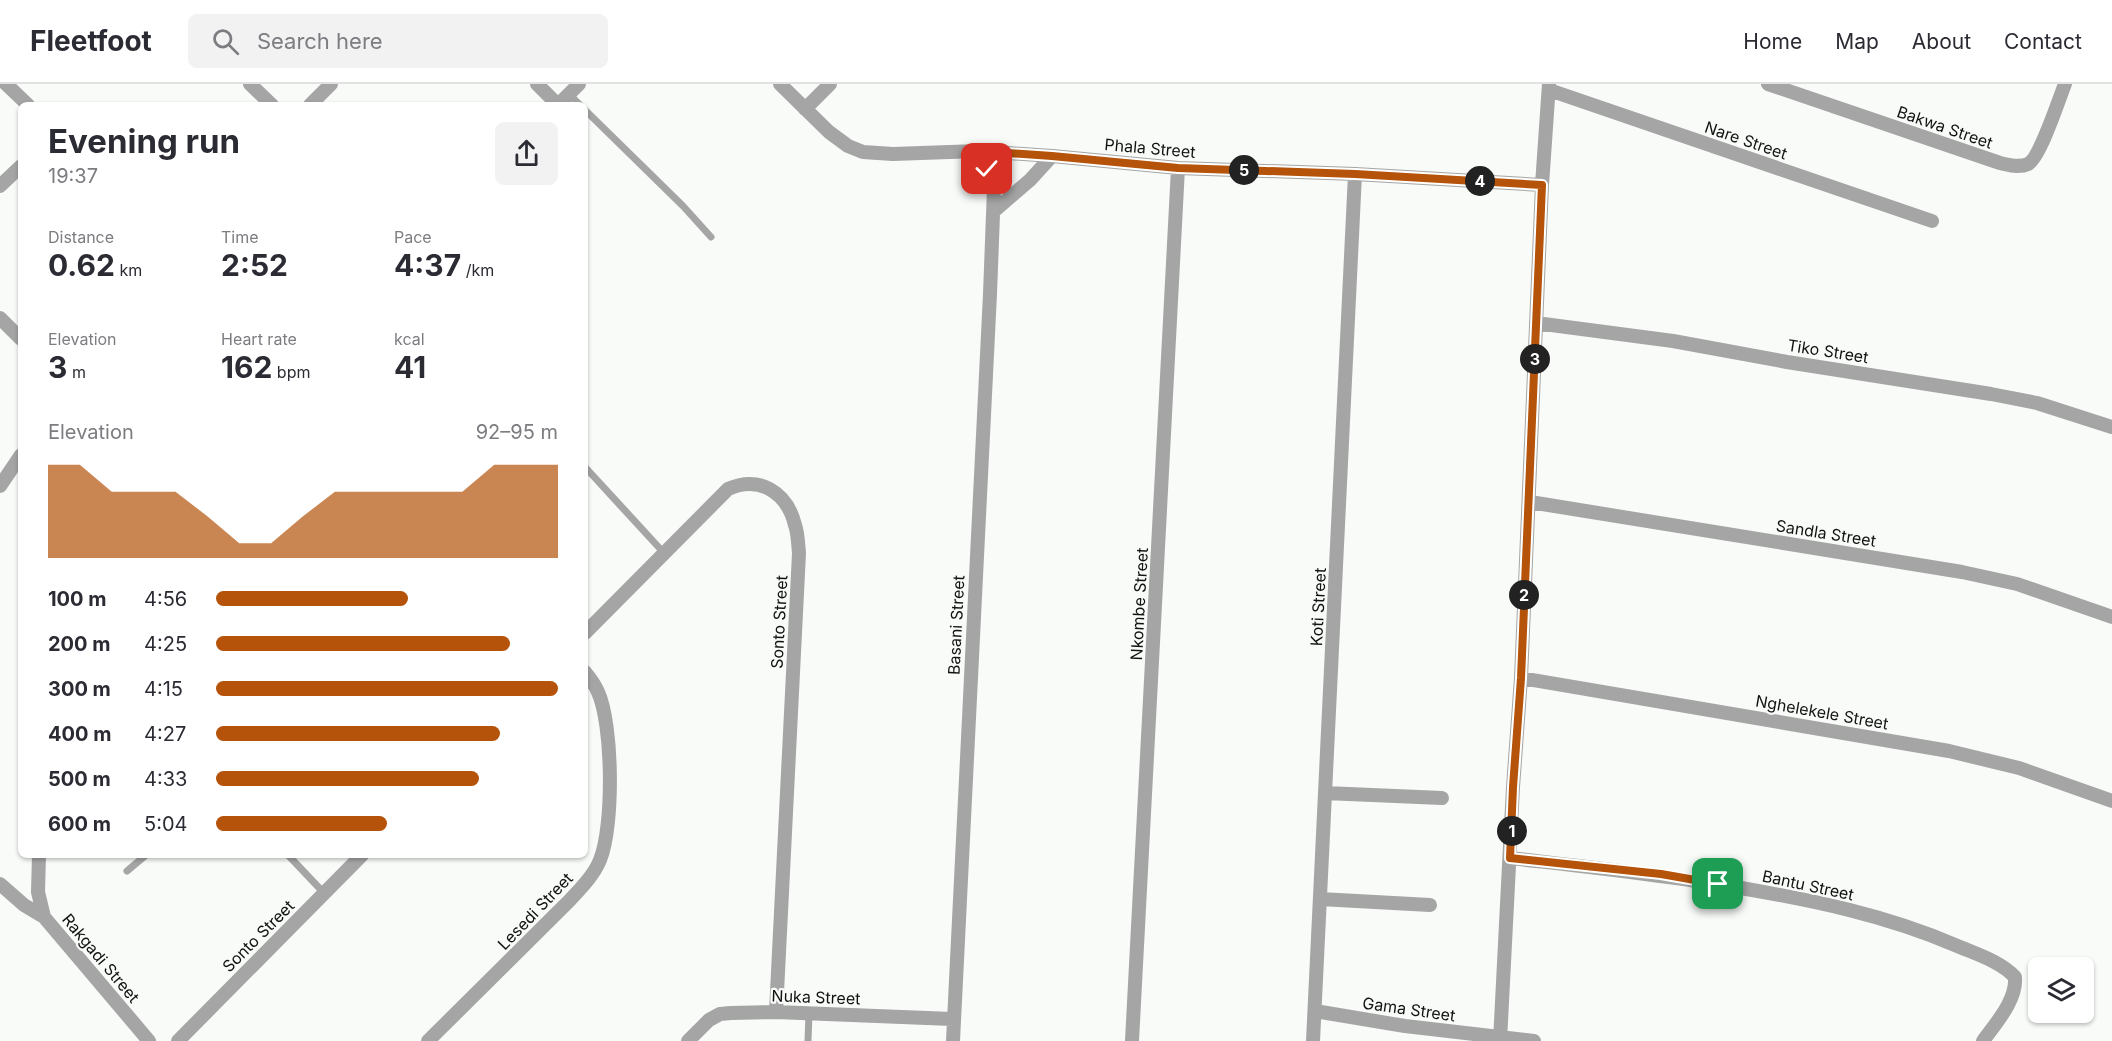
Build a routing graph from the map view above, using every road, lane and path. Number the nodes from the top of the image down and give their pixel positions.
1 (6, 84) edge
2 (250, 84) edge
3 (332, 84) edge
4 (537, 84) edge
5 (780, 84) edge
6 (830, 84) edge
7 (1768, 84) edge
8 (2065, 84) edge
9 (1549, 87) edge
10 (574, 89) edge
11 (25, 102) edge
12 (269, 102) edge
13 (313, 102) edge
14 (555, 102) edge
15 (561, 102) edge
16 (805, 109) junction
17 (588, 113) edge
18 (978, 151) junction
19 (1052, 156) junction
20 (1178, 168) junction
21 (18, 169) edge
22 (1355, 174) junction
23 (1542, 185) junction
24 (0, 186) edge
25 (994, 211) junction
26 (1932, 221) dead end
27 (711, 237) dead end
28 (0, 318) edge
29 (1536, 323) junction
30 (18, 336) edge
31 (2112, 427) edge
32 (18, 459) edge
33 (588, 470) edge
34 (0, 486) edge
35 (1530, 502) junction
36 (664, 554) junction
37 (2112, 617) edge
38 (588, 630) edge
39 (588, 677) edge
40 (1521, 678) junction
41 (1325, 793) junction
42 (1442, 798) dead end
43 (2112, 801) edge
44 (39, 858) edge
45 (142, 858) edge
46 (291, 858) edge
47 (359, 858) edge
48 (1510, 858) junction
49 (127, 871) dead end
50 (0, 884) edge
51 (324, 893) junction
52 (1320, 899) junction
53 (1430, 904) dead end
54 (44, 917) junction
55 (1315, 1011) junction
56 (776, 1012) junction
57 (809, 1013) junction
58 (952, 1019) junction
59 (1500, 1039) edge
60 (149, 1041) edge
61 (178, 1041) edge
62 (428, 1041) edge
63 (688, 1041) edge
64 (808, 1041) edge
65 (953, 1041) edge
66 (1132, 1041) edge
67 (1313, 1041) edge
68 (1534, 1041) edge
69 (1983, 1041) edge

1 - 11 street
2 - 12 street
3 - 13 street
4 - 14 street
5 - 16 street, Phala Street
6 - 16 street
7 - 8 street, Bakwa Street
9 - 23 street
9 - 26 street, Nare Street
10 - 15 street
16 - 18 street, Phala Street
17 - 27 lane
18 - 19 street, Phala Street
18 - 25 street, Basani Street
19 - 20 street, Phala Street
19 - 25 street
20 - 22 street, Phala Street
20 - 66 street, Nkombe Street
21 - 24 street
22 - 23 street, Phala Street
22 - 41 street, Koti Street
23 - 29 street
25 - 58 street, Basani Street
28 - 30 street
29 - 31 street, Tiko Street
29 - 35 street
32 - 34 street
33 - 36 lane
35 - 37 street, Sandla Street
35 - 40 street
36 - 38 street, Sonto Street
36 - 56 street, Sonto Street
39 - 62 street, Lesedi Street
40 - 43 street, Nghelekele Street
40 - 48 street
41 - 42 street
41 - 52 street, Koti Street
44 - 54 street, Rakgadi Street
45 - 49 lane
46 - 51 lane
47 - 51 street, Sonto Street
48 - 59 street
48 - 69 street, Bantu Street
50 - 54 street
51 - 61 street, Sonto Street
52 - 53 street
52 - 55 street, Koti Street
54 - 60 street, Rakgadi Street
55 - 59 street, Gama Street
55 - 67 street, Koti Street
56 - 57 street, Nuka Street
56 - 63 street, Nuka Street
57 - 58 street, Nuka Street
57 - 64 lane
58 - 65 street, Basani Street
59 - 68 street, Gama Street

